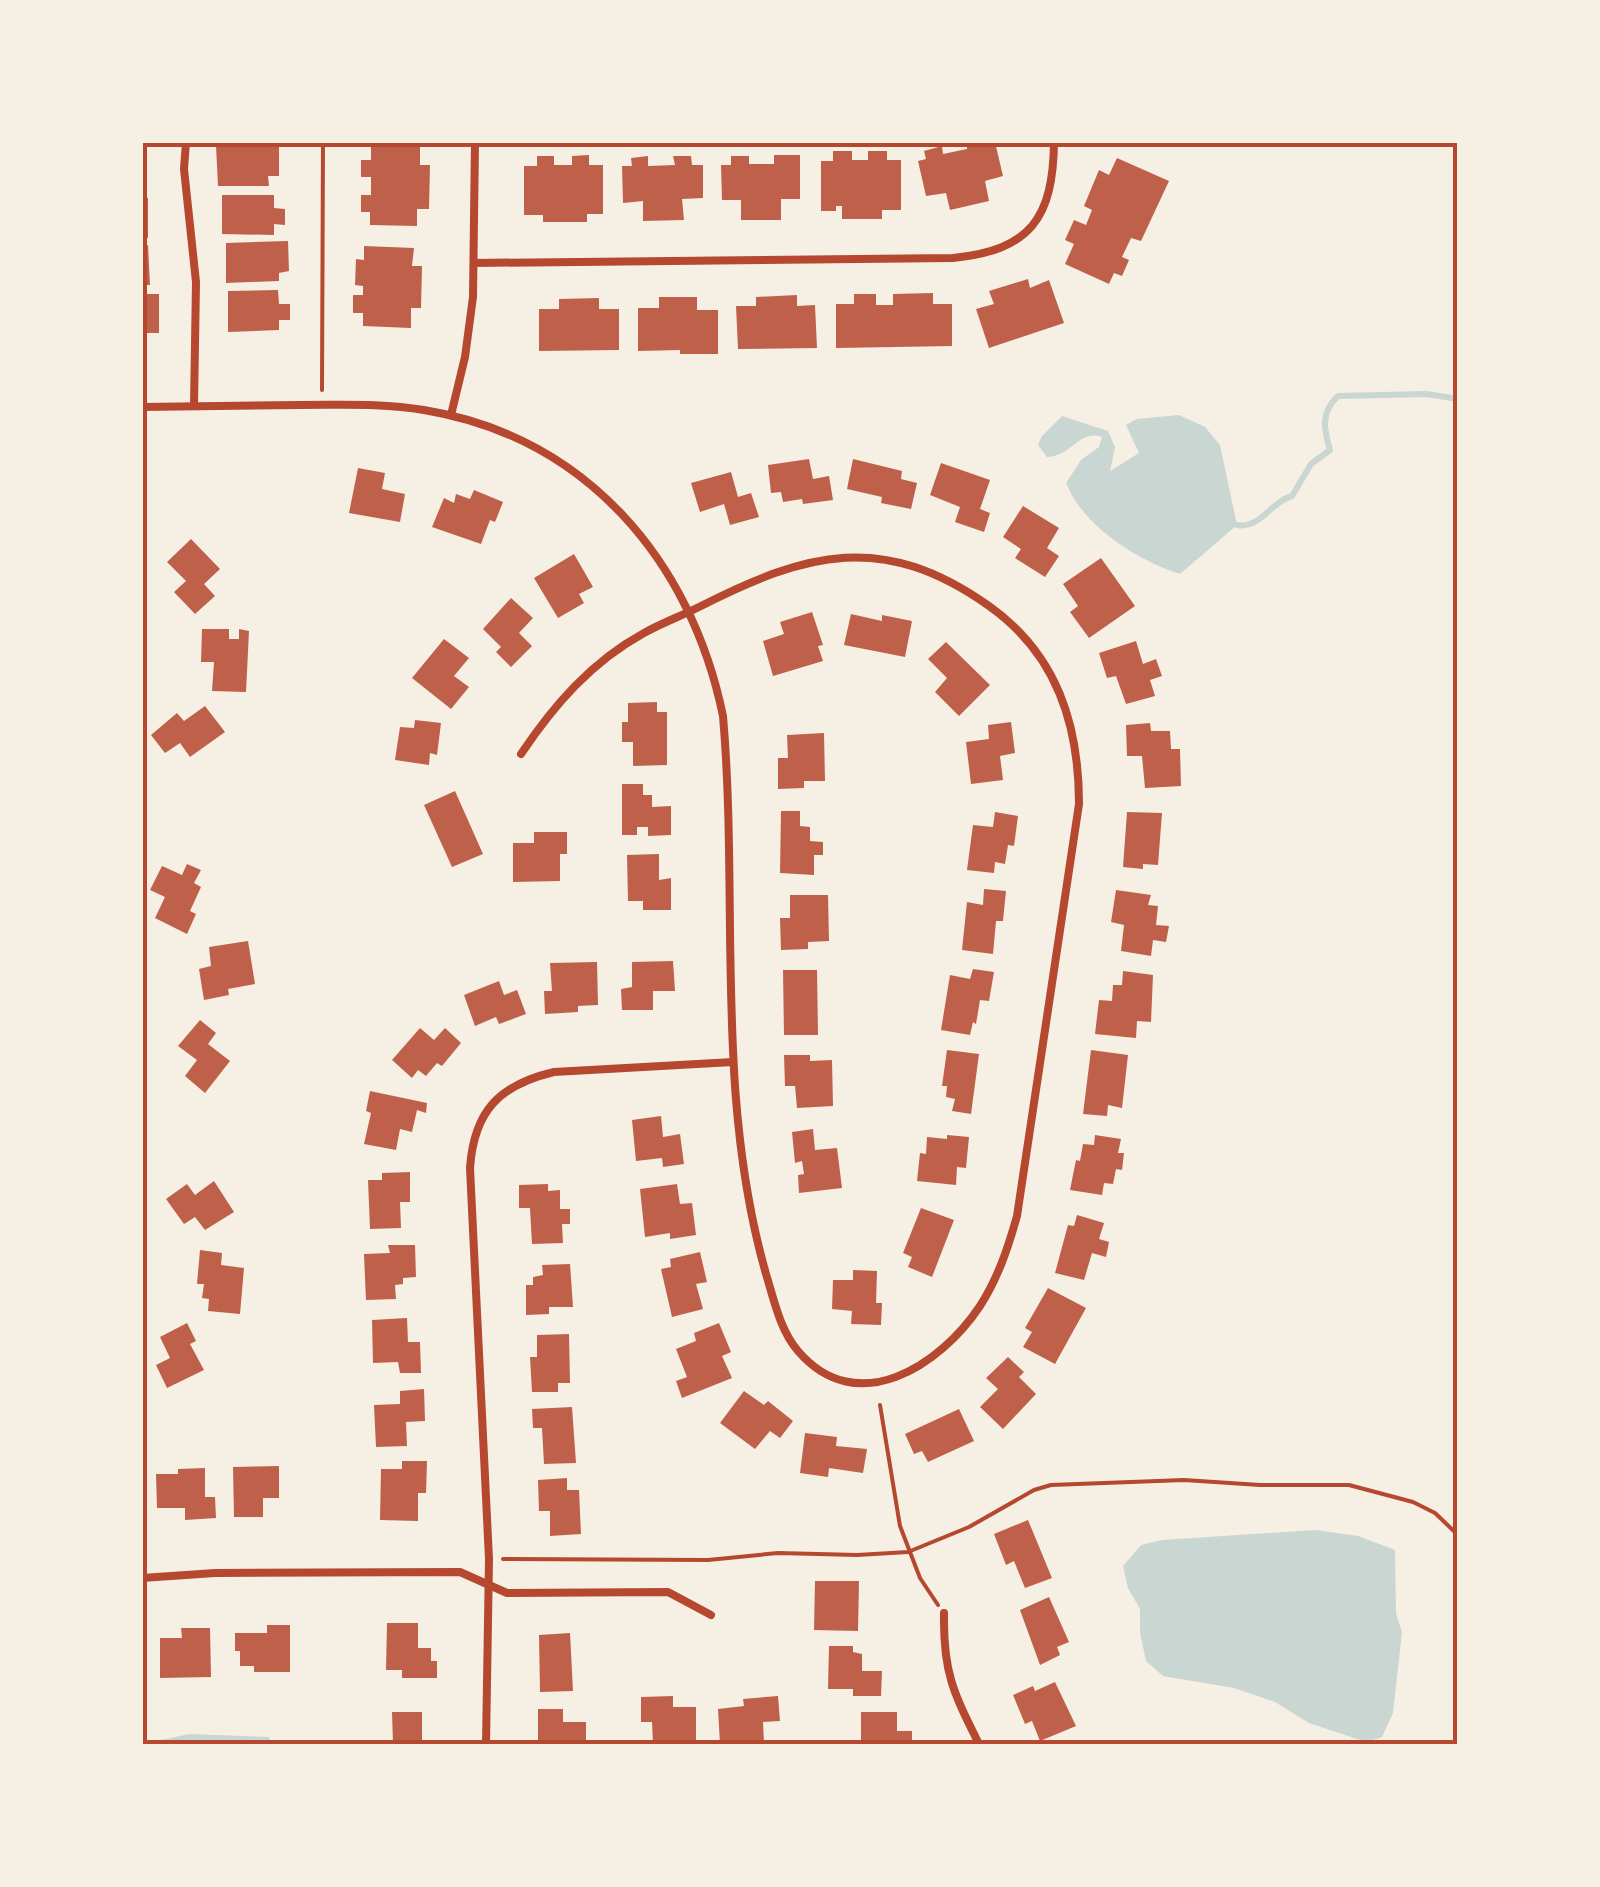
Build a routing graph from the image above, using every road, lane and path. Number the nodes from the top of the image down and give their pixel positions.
1 (186, 142) edge
2 (323, 142) edge
3 (475, 142) edge
4 (1054, 142) edge
5 (474, 263) junction
6 (322, 405) junction
7 (194, 406) junction
8 (142, 407) edge
9 (451, 415) junction
10 (689, 612) junction
11 (520, 754) dead end
12 (733, 1062) junction
13 (880, 1406) dead end
14 (1458, 1534) edge
15 (908, 1552) junction
16 (489, 1559) junction
17 (142, 1578) edge
18 (488, 1584) junction
19 (944, 1612) joint
20 (711, 1614) dead end
21 (486, 1744) edge
22 (978, 1744) edge

1 - 7 street
2 - 6 path
3 - 5 street
4 - 5 street
5 - 9 street
6 - 7 street
6 - 9 street
7 - 8 street
9 - 10 street
10 - 11 street
10 - 12 street
10 - 12 street
12 - 16 street
13 - 15 path
14 - 15 path
15 - 16 path
15 - 19 path
16 - 18 street
17 - 18 street
18 - 20 street
18 - 21 street
19 - 22 street

